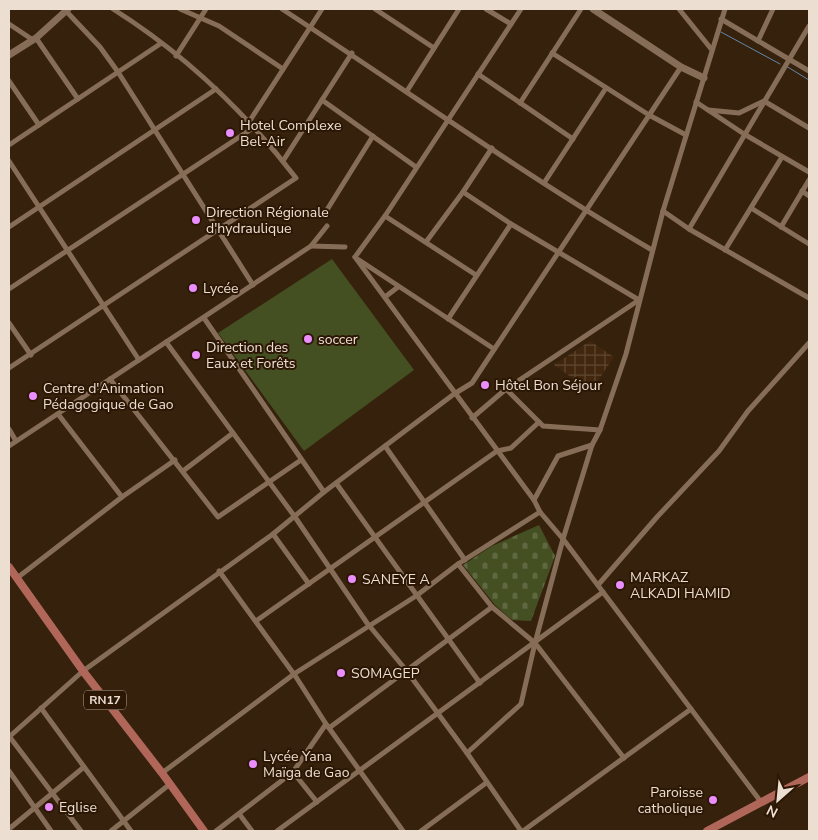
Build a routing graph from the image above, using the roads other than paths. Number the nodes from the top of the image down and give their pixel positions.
1 (113, 9) edge
2 (127, 9) edge
3 (180, 9) edge
4 (206, 9) edge
5 (282, 9) edge
6 (322, 9) edge
7 (377, 9) edge
8 (459, 9) edge
9 (486, 9) edge
10 (521, 9) edge
11 (581, 9) edge
12 (593, 9) edge
13 (679, 9) edge
14 (724, 9) edge
15 (773, 9) edge
16 (67, 10) edge
17 (123, 15) junction
18 (200, 18) junction
19 (722, 19) junction
20 (9, 24) edge
21 (511, 24) junction
22 (809, 26) edge
23 (310, 27) junction
24 (34, 39) junction
25 (758, 41) junction
26 (160, 44) junction
27 (434, 48) junction
28 (712, 50) junction
29 (352, 53) junction
30 (552, 53) junction
31 (9, 55) edge
32 (176, 56) junction
33 (790, 60) junction
34 (681, 67) junction
35 (283, 69) junction
36 (809, 71) edge
37 (118, 72) junction
38 (478, 74) junction
39 (704, 78) junction
40 (9, 81) edge
41 (606, 88) junction
42 (216, 89) junction
43 (407, 91) junction
44 (78, 99) junction
45 (322, 100) junction
46 (764, 101) junction
47 (696, 102) junction
48 (520, 103) junction
49 (708, 110) junction
50 (649, 115) junction
51 (448, 118) junction
52 (249, 122) junction
53 (39, 125) junction
54 (254, 128) junction
55 (809, 128) edge
56 (155, 130) junction
57 (744, 134) junction
58 (373, 136) junction
59 (686, 136) junction
60 (573, 139) junction
61 (9, 144) edge
62 (492, 148) junction
63 (782, 157) junction
64 (9, 161) edge
65 (283, 161) junction
66 (416, 167) junction
67 (809, 172) edge
68 (184, 174) junction
69 (809, 180) edge
70 (544, 183) junction
71 (802, 191) junction
72 (463, 192) junction
73 (809, 196) edge
74 (38, 208) junction
75 (751, 208) junction
76 (585, 211) junction
77 (663, 211) junction
78 (325, 213) dead end
79 (385, 216) junction
80 (511, 224) junction
81 (9, 226) edge
82 (327, 226) dead end
83 (781, 227) junction
84 (220, 230) junction
85 (689, 230) junction
86 (426, 242) junction
87 (809, 244) edge
88 (311, 246) junction
89 (345, 247) dead end
90 (652, 250) junction
91 (725, 250) junction
92 (68, 252) junction
93 (558, 253) junction
94 (355, 257) junction
95 (476, 275) junction
96 (253, 284) junction
97 (398, 287) junction
98 (9, 289) edge
99 (385, 297) junction
100 (809, 298) edge
101 (639, 300) junction
102 (105, 306) junction
103 (204, 318) junction
104 (448, 319) junction
105 (9, 323) edge
106 (166, 342) junction
107 (809, 343) edge
108 (494, 349) junction
109 (31, 355) junction
110 (139, 360) junction
111 (9, 368) edge
112 (110, 379) junction
113 (506, 389) junction
114 (454, 394) junction
115 (58, 414) junction
116 (472, 418) junction
117 (539, 422) junction
118 (9, 429) edge
119 (600, 430) junction
120 (234, 434) junction
121 (16, 441) junction
122 (592, 445) junction
123 (9, 446) edge
124 (385, 446) junction
125 (497, 451) junction
126 (175, 460) junction
127 (301, 460) junction
128 (183, 471) junction
129 (269, 482) junction
130 (336, 483) junction
131 (324, 492) junction
132 (122, 497) junction
133 (534, 500) junction
134 (425, 502) junction
135 (540, 512) junction
136 (295, 517) junction
137 (273, 534) junction
138 (375, 537) junction
139 (563, 539) junction
140 (465, 560) junction
141 (458, 564) junction
142 (9, 567) edge
143 (331, 568) junction
144 (219, 571) junction
145 (17, 578) junction
146 (309, 584) junction
147 (598, 585) junction
148 (603, 592) junction
149 (416, 596) junction
150 (492, 606) junction
151 (256, 621) junction
152 (369, 625) junction
153 (448, 639) junction
154 (535, 643) junction
155 (406, 670) junction
156 (83, 671) junction
157 (294, 674) junction
158 (480, 682) junction
159 (41, 708) junction
160 (691, 709) junction
161 (437, 712) junction
162 (328, 726) junction
163 (9, 736) edge
164 (467, 752) junction
165 (624, 758) junction
166 (84, 767) junction
167 (360, 771) junction
168 (9, 772) edge
169 (293, 772) junction
170 (162, 773) junction
171 (809, 777) edge
172 (170, 784) junction
173 (486, 784) junction
174 (53, 792) junction
175 (317, 802) junction
176 (761, 802) junction
177 (34, 808) junction
178 (240, 815) junction
179 (124, 821) junction
180 (9, 829) edge
181 (50, 831) edge
182 (81, 831) edge
183 (111, 831) edge
184 (131, 831) edge
185 (204, 831) edge
186 (216, 831) edge
187 (252, 831) edge
188 (277, 831) edge
189 (403, 831) edge
190 (421, 831) edge
191 (522, 831) edge
192 (707, 831) edge

1 - 17 street
2 - 17 street
3 - 18 street
4 - 18 street
5 - 23 street
6 - 23 street
7 - 27 street
8 - 27 street
9 - 21 street
10 - 21 street
11 - 30 street
12 - 34 street
13 - 28 street
14 - 19 street
15 - 25 street
16 - 24 street
16 - 37 street
17 - 26 street
18 - 32 street
18 - 35 street
19 - 25 street
19 - 28 street
20 - 24 street
21 - 38 street
22 - 33 street
23 - 29 street
23 - 35 street
24 - 31 street
24 - 44 street
25 - 33 street
26 - 32 street
26 - 37 street
27 - 43 street
28 - 39 street
29 - 43 street
29 - 45 street
30 - 41 street
30 - 48 street
32 - 42 street
33 - 36 street
33 - 46 street
34 - 39 street
34 - 50 street
35 - 52 street
37 - 44 street
37 - 56 street
38 - 48 street
38 - 51 street
39 - 47 street
40 - 53 street
41 - 50 street
41 - 60 street
42 - 52 street
42 - 56 street
43 - 51 street
44 - 53 street
45 - 58 street
45 - 65 street
46 - 49 street
46 - 55 street
46 - 57 street
47 - 49 street
47 - 59 street
48 - 60 street
49 - 57 street
50 - 59 street
50 - 76 street
51 - 62 street
51 - 66 street
52 - 54 street
53 - 61 street
54 - 65 street
54 - 68 street
56 - 68 street
56 - 74 street
57 - 63 street
57 - 85 street
58 - 66 street
58 - 78 street
59 - 77 street
60 - 70 street
62 - 70 street
62 - 72 street
63 - 67 street
63 - 75 street
64 - 74 street
65 - 84 street
66 - 79 street
68 - 84 street
68 - 92 street
69 - 71 street
70 - 76 street
71 - 73 street
71 - 83 street
72 - 80 street
72 - 86 street
74 - 81 street
74 - 92 street
75 - 83 street
75 - 91 street
76 - 90 street
76 - 93 street
77 - 85 street
77 - 90 street
79 - 86 street
79 - 94 street
80 - 93 street
80 - 95 street
82 - 88 street
83 - 87 street
84 - 96 street
84 - 102 street
85 - 91 street
86 - 95 street
88 - 89 street
88 - 96 street
90 - 101 street
91 - 100 street
92 - 98 street
92 - 102 street
93 - 101 street
93 - 108 street
94 - 97 street
94 - 99 street
95 - 104 street
96 - 103 street
97 - 99 street
97 - 104 street
99 - 114 street
101 - 113 street
101 - 119 street
102 - 109 street
102 - 110 street
103 - 106 street
103 - 127 street
104 - 108 street
105 - 109 street
106 - 110 street
106 - 120 street
107 - 147 street
108 - 114 street
109 - 111 street
110 - 112 street
112 - 115 street
112 - 126 street
113 - 116 street
113 - 117 street
114 - 116 street
114 - 124 street
115 - 121 street
115 - 132 street
116 - 125 street
117 - 119 street
117 - 125 street
118 - 121 street
119 - 122 street
120 - 128 street
120 - 129 street
121 - 123 street
122 - 133 street
122 - 139 street
124 - 130 street
124 - 134 street
125 - 133 street
125 - 134 street
126 - 128 street
126 - 132 street
127 - 129 street
127 - 131 street
128 - 129 street
129 - 136 street
130 - 131 street
130 - 138 street
131 - 136 street
132 - 145 street
133 - 135 street
134 - 138 street
134 - 140 street
135 - 139 street
135 - 140 street
136 - 137 street
136 - 143 street
137 - 144 street
137 - 146 street
138 - 143 street
138 - 149 street
139 - 147 street
139 - 154 street
140 - 141 street
141 - 149 street
141 - 150 street
142 - 145 main road, RN17
143 - 146 street
143 - 152 street
144 - 151 street
144 - 156 street
145 - 156 main road, RN17
146 - 151 street
147 - 148 street
148 - 154 street
148 - 160 street
149 - 152 street
149 - 153 street
150 - 153 street
150 - 154 street
151 - 157 street
152 - 155 street
152 - 157 street
153 - 155 street
153 - 158 street
154 - 158 street
154 - 164 street
154 - 165 street
155 - 161 street
155 - 162 street
156 - 159 street
156 - 170 main road, RN17
157 - 162 street
157 - 170 street
158 - 161 street
159 - 163 street
159 - 166 street
160 - 165 street
160 - 176 street
161 - 164 street
161 - 167 street
162 - 167 street
162 - 169 street
163 - 174 street
164 - 173 street
165 - 191 street
166 - 174 street
166 - 179 street
167 - 175 street
167 - 189 street
168 - 177 street
169 - 175 street
169 - 178 street
170 - 172 main road, RN17
171 - 176 main road
172 - 179 street
172 - 185 main road, RN17
173 - 190 street
173 - 191 street
174 - 177 street
174 - 182 street
175 - 188 street
176 - 192 main road
177 - 180 street
177 - 181 street
178 - 186 street
178 - 187 street
179 - 183 street
179 - 184 street

